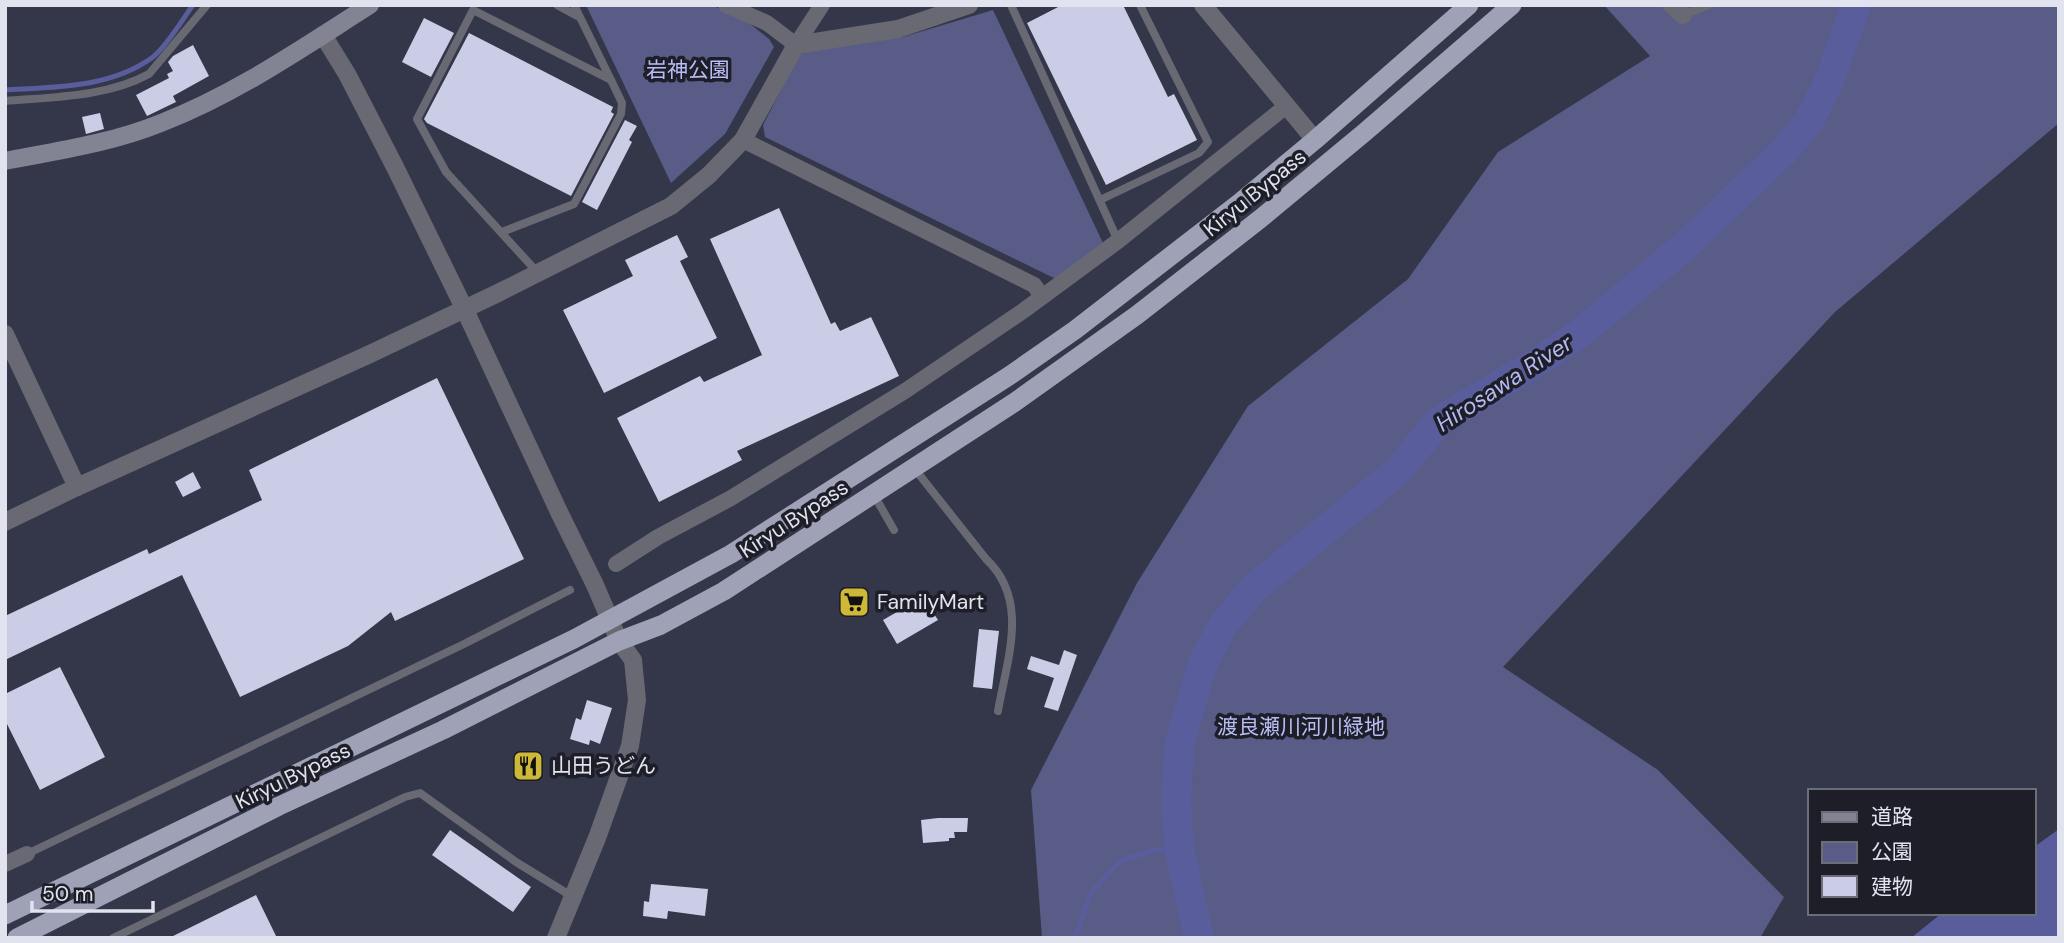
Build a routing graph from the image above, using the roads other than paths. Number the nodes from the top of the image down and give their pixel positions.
1 (207, 5) edge
2 (370, 5) edge
3 (557, 5) edge
4 (574, 5) edge
5 (726, 5) edge
6 (822, 5) edge
7 (969, 5) edge
8 (1011, 5) edge
9 (1140, 5) edge
10 (1203, 5) edge
11 (1469, 5) edge
12 (1512, 5) edge
13 (1709, 5) edge
14 (472, 8) edge
15 (1678, 10) edge
16 (579, 17) junction
17 (323, 35) junction
18 (796, 45) junction
19 (611, 80) junction
20 (5, 101) edge
21 (1285, 107) junction
22 (743, 140) junction
23 (1315, 140) junction
24 (5, 161) edge
25 (1100, 200) junction
26 (502, 232) junction
27 (1118, 241) junction
28 (538, 273) junction
29 (1042, 296) junction
30 (464, 308) junction
31 (5, 334) edge
32 (914, 468) junction
33 (77, 486) junction
34 (874, 495) junction
35 (5, 522) edge
36 (894, 530) dead end
37 (616, 564) dead end
38 (570, 590) dead end
39 (610, 619) junction
40 (619, 640) junction
41 (998, 711) dead end
42 (27, 854) joint
43 (5, 864) edge
44 (573, 897) junction
45 (5, 915) edge
46 (17, 938) edge
47 (113, 938) edge
48 (556, 938) edge

1 - 20 lane
2 - 17 main road
3 - 16 lane
4 - 16 lane
5 - 18 street
6 - 18 street
7 - 18 street
8 - 25 lane
9 - 25 lane
10 - 21 street
11 - 23 highway, Kiryu Bypass
12 - 32 highway, Kiryu Bypass
13 - 15 lane
14 - 19 lane
14 - 26 lane
16 - 19 lane
17 - 24 main road
17 - 30 street
18 - 22 street
19 - 26 lane
21 - 23 street
21 - 27 street
22 - 28 street
22 - 29 street
23 - 39 highway, Kiryu Bypass
25 - 27 lane
26 - 28 lane
27 - 29 street
28 - 30 street
29 - 37 street
30 - 33 street
30 - 39 street
31 - 33 street
32 - 34 highway, Kiryu Bypass
32 - 41 lane
33 - 35 street
34 - 36 lane
34 - 40 highway, Kiryu Bypass
38 - 42 lane
39 - 40 street
39 - 45 highway, Kiryu Bypass
40 - 44 street
40 - 46 highway, Kiryu Bypass
42 - 43 street
44 - 47 lane
44 - 48 street

